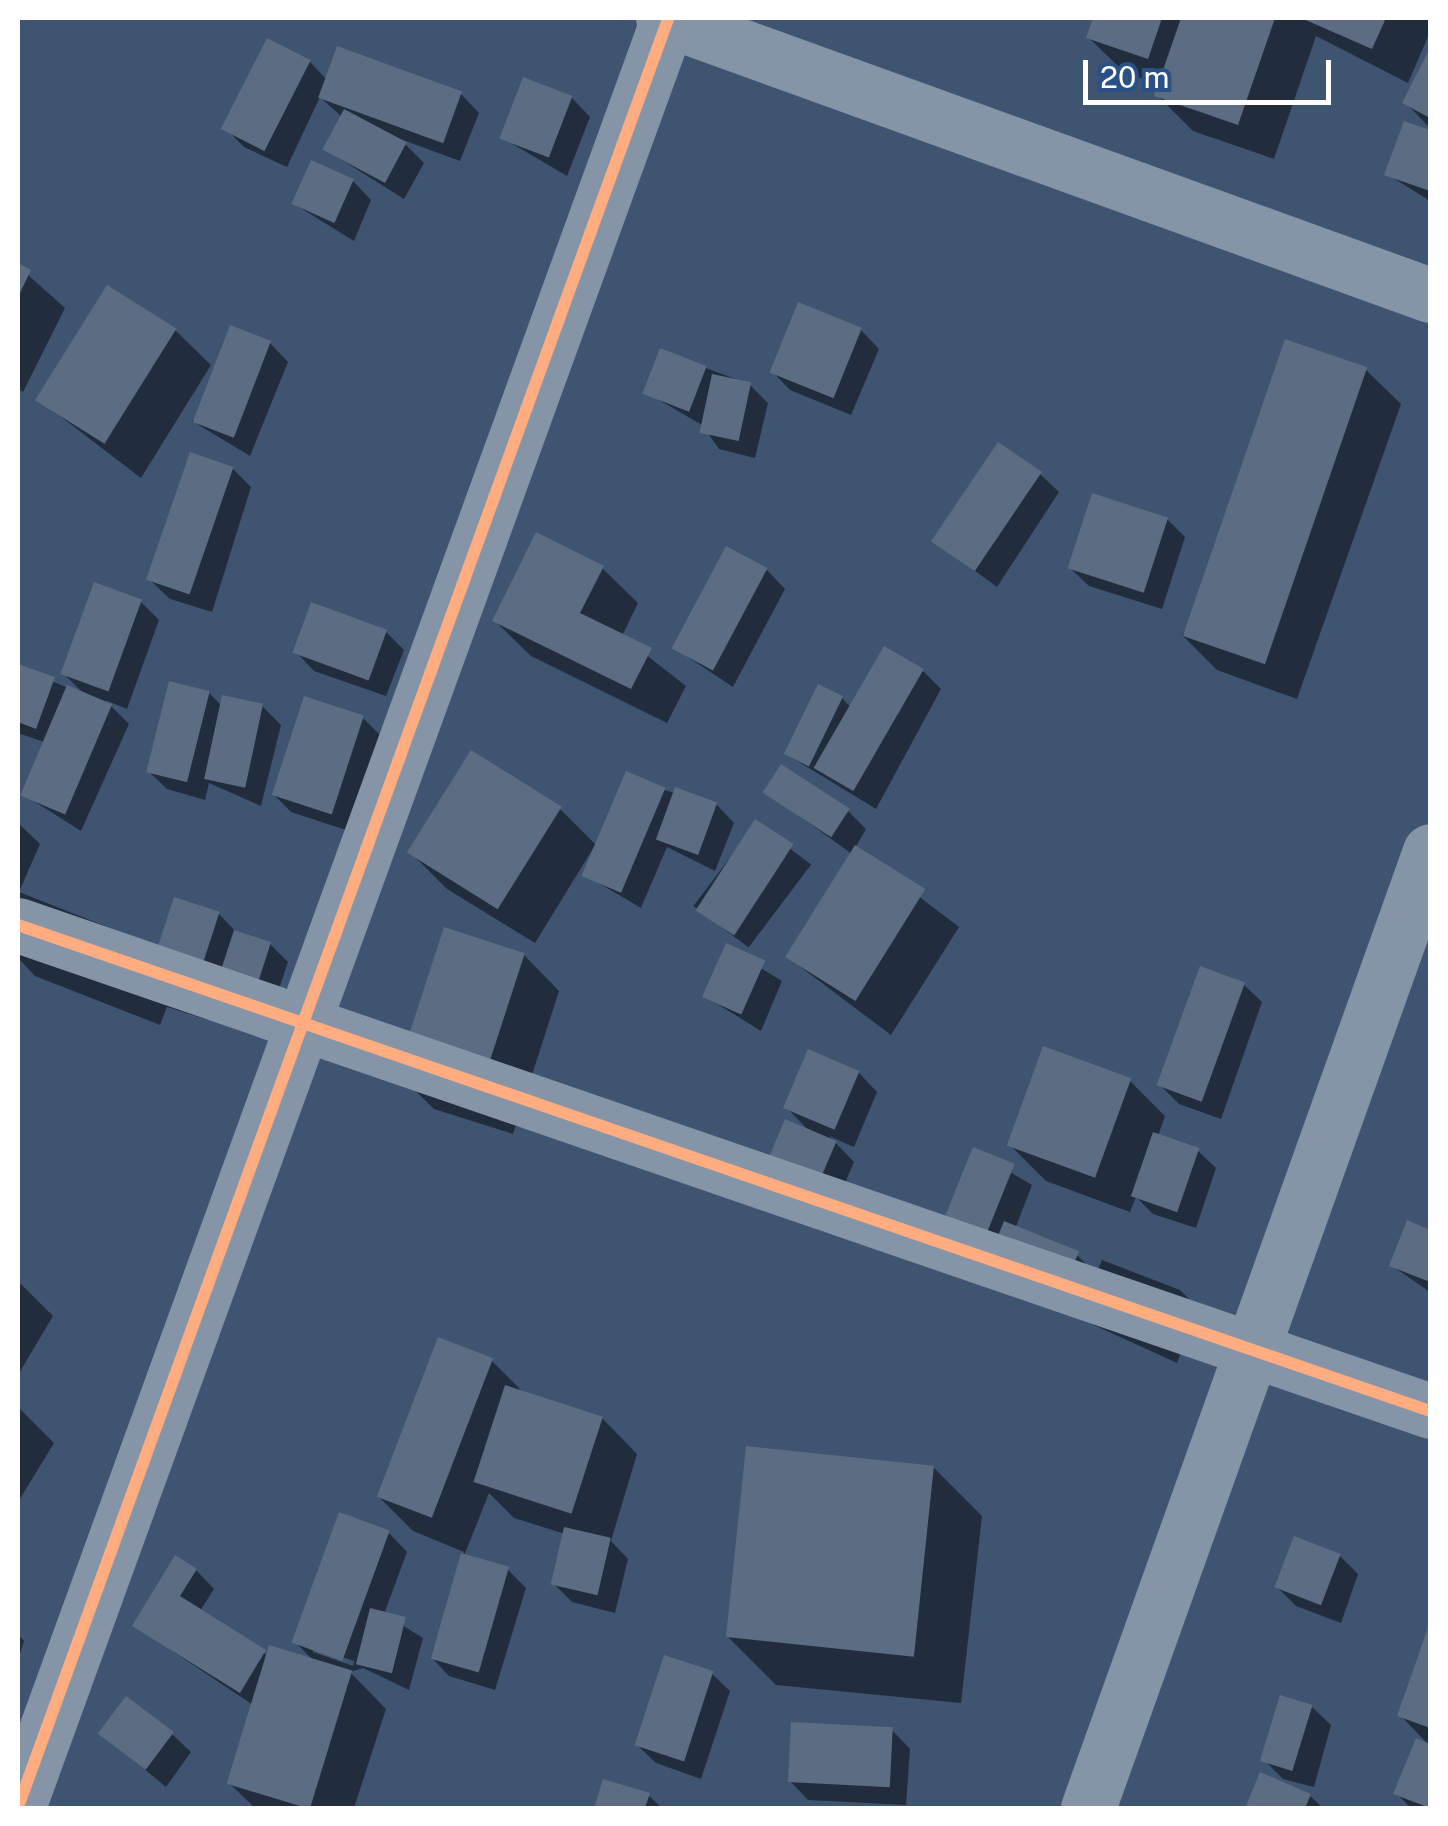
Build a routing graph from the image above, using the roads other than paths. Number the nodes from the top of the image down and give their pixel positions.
1 (665, 18) edge
2 (1430, 295) edge
3 (1430, 852) edge
4 (18, 925) edge
5 (302, 1022) junction
6 (1246, 1348) junction
7 (1430, 1411) edge
8 (18, 1807) edge
9 (1088, 1808) edge

1 - 2 street
1 - 5 street
3 - 6 street
4 - 5 street
5 - 6 street
5 - 8 street
6 - 7 street
6 - 9 street

